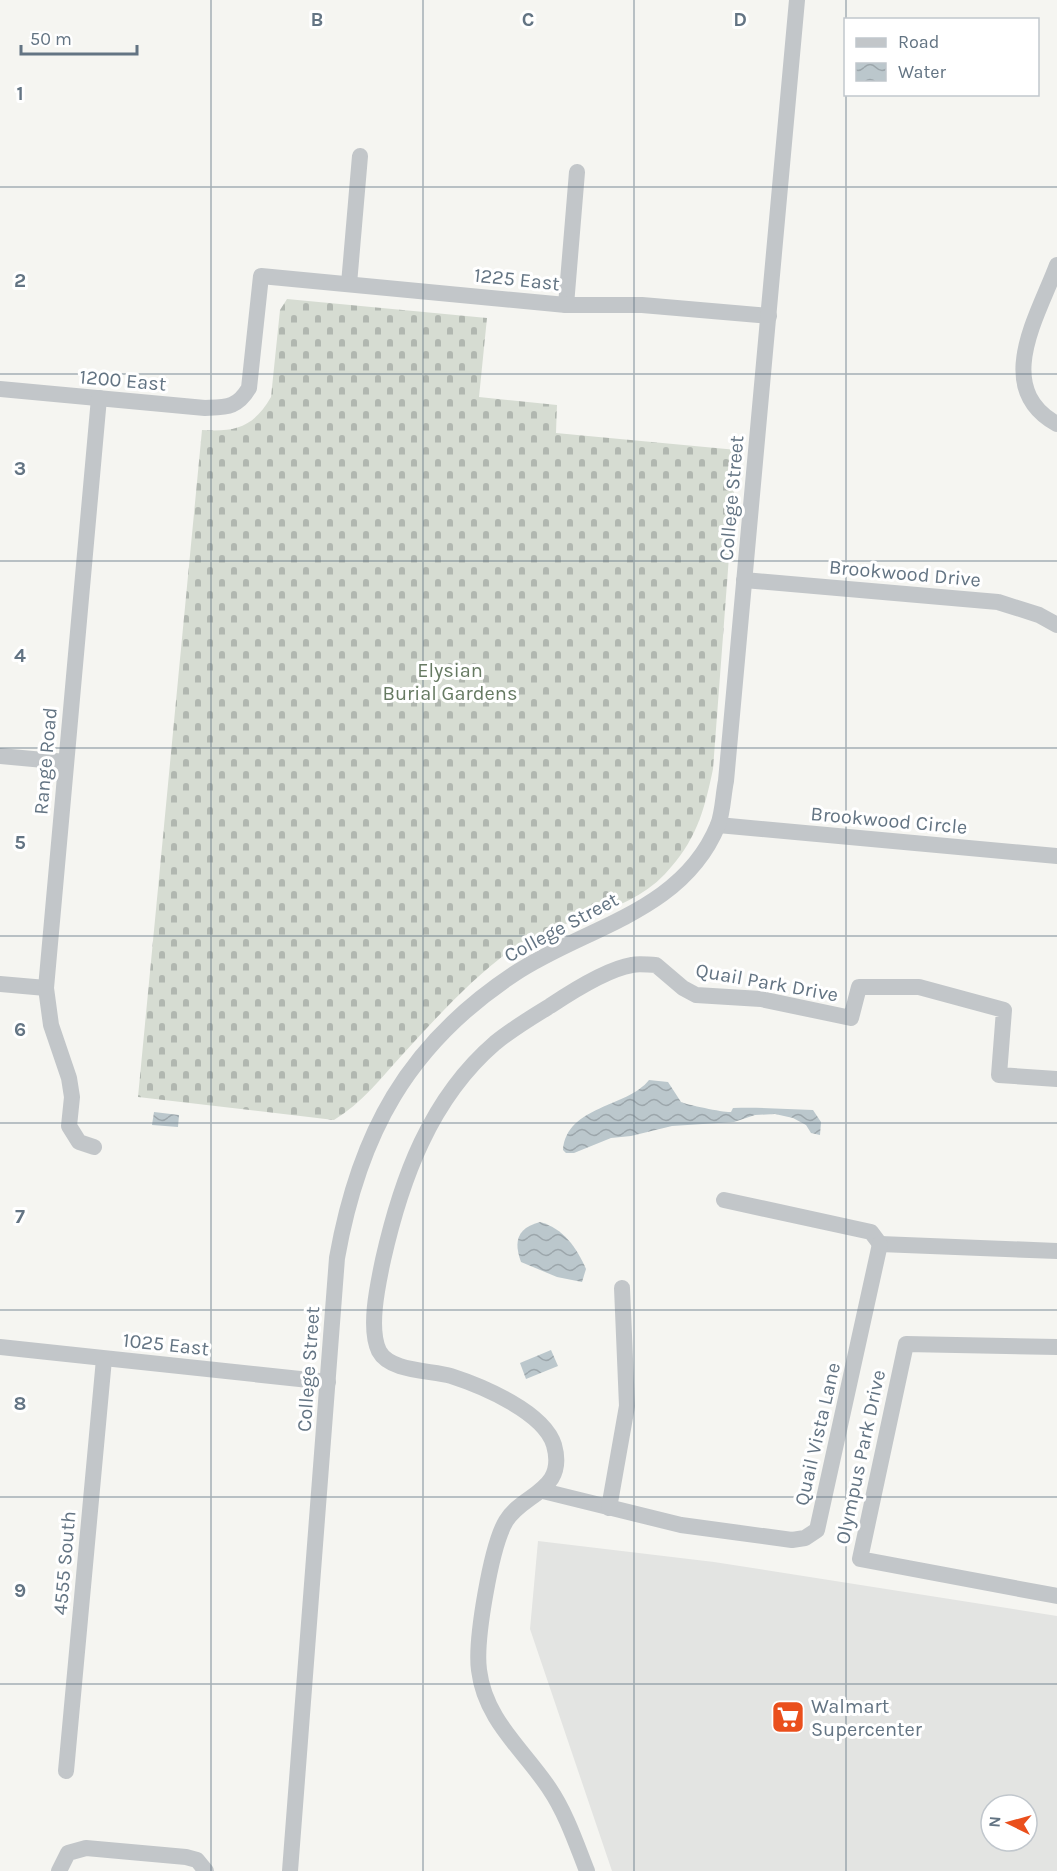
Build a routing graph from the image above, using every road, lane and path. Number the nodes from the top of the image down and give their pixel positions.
1 (797, 0) edge
2 (360, 156) dead end
3 (578, 171) dead end
4 (1057, 265) edge
5 (349, 284) junction
6 (1052, 293) edge
7 (566, 305) junction
8 (769, 316) junction
9 (0, 389) edge
10 (99, 398) junction
11 (242, 401) joint
12 (1057, 424) edge
13 (744, 580) junction
14 (1057, 624) edge
15 (0, 756) edge
16 (66, 762) junction
17 (718, 825) junction
18 (1057, 856) edge
19 (0, 984) edge
20 (46, 987) junction
21 (1057, 1079) edge
22 (94, 1147) dead end
23 (724, 1200) dead end
24 (880, 1244) junction
25 (1057, 1251) edge
26 (622, 1288) dead end
27 (0, 1347) edge
28 (1057, 1347) edge
29 (104, 1359) junction
30 (328, 1382) junction
31 (543, 1491) junction
32 (609, 1508) junction
33 (1057, 1596) edge
34 (66, 1771) dead end
35 (59, 1871) edge
36 (206, 1871) edge
37 (290, 1871) edge
38 (587, 1871) edge

1 - 8 street, College Street
2 - 5 street
3 - 7 street
4 - 6 street
5 - 7 street, 1225 East
5 - 11 street, 1225 East
6 - 12 street
7 - 8 street, 1225 East
8 - 13 street, College Street
9 - 10 street, 1200 East
10 - 11 street, 1200 East
10 - 16 street, Range Road
13 - 14 street, Brookwood Drive
13 - 17 street, College Street
15 - 16 street
16 - 20 street, Range Road
17 - 18 street, Brookwood Circle
17 - 30 street, College Street
19 - 20 street
20 - 22 street, Range Road
21 - 31 street, Quail Park Drive
23 - 24 street
24 - 25 street
24 - 32 street, Quail Vista Lane
26 - 32 street
27 - 29 street, 1025 East
28 - 33 street, Olympus Park Drive
29 - 30 street, 1025 East
29 - 34 street, 4555 South
30 - 37 street, College Street
31 - 32 street, Quail Vista Lane
31 - 38 street, Quail Park Drive
35 - 36 street

